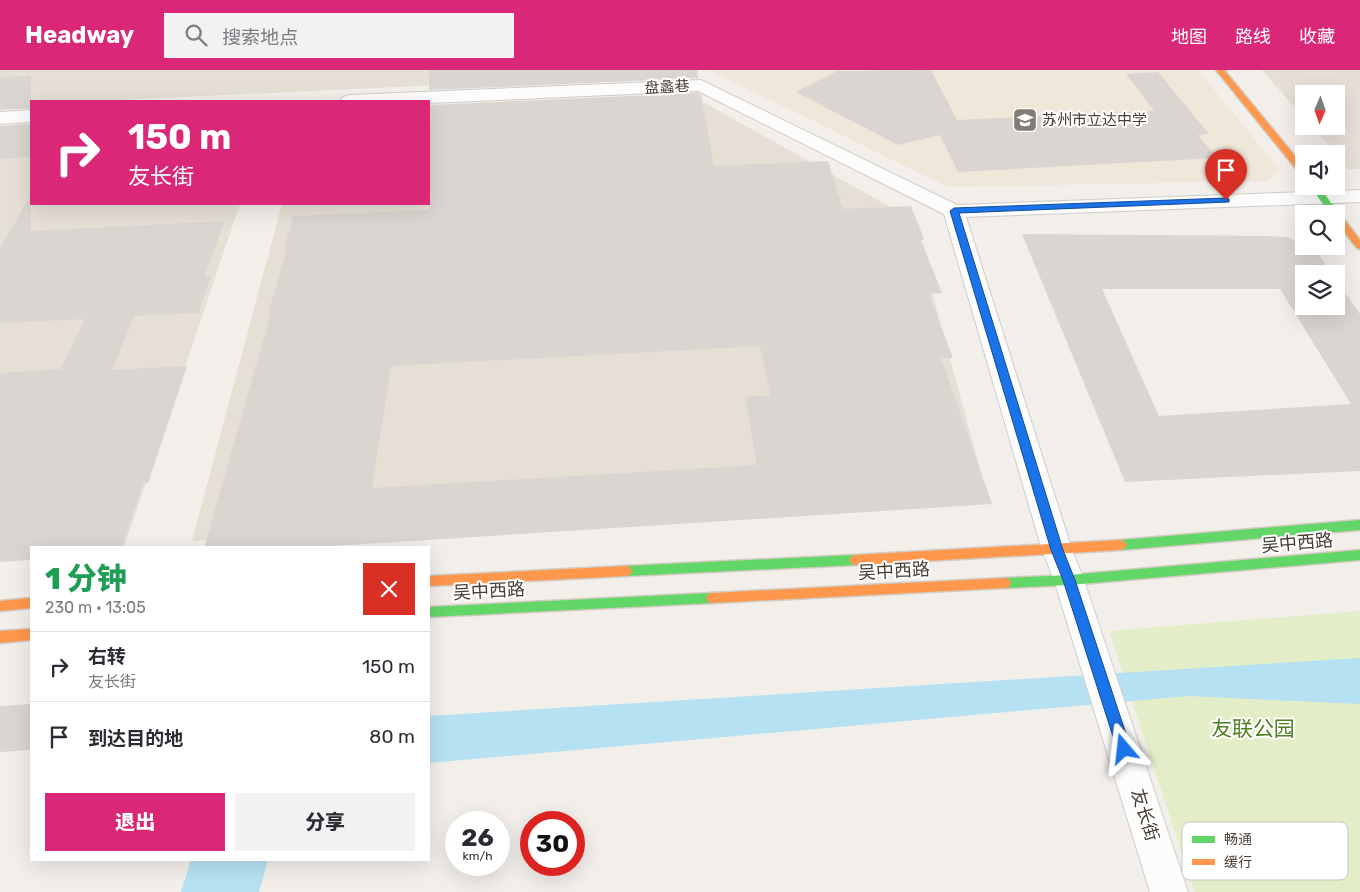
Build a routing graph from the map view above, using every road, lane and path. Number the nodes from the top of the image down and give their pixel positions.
1 (1220, 70) edge
2 (372, 100) edge
3 (30, 116) edge
4 (0, 118) edge
5 (1295, 162) edge
6 (1360, 196) edge
7 (1327, 203) edge
8 (954, 211) junction
9 (1360, 246) edge
10 (1360, 525) edge
11 (1057, 550) junction
12 (1360, 555) edge
13 (1069, 580) junction
14 (430, 581) edge
15 (30, 603) edge
16 (0, 606) edge
17 (430, 612) edge
18 (30, 635) edge
19 (0, 637) edge
20 (1169, 892) edge

1 - 5 main road
2 - 8 street, 盘蠡巷
3 - 4 street
6 - 7 street
7 - 8 street
7 - 9 main road
8 - 11 street, 友长街
10 - 11 main road, 吴中西路
11 - 13 street, 友长街
11 - 14 main road, 吴中西路
12 - 13 main road, 吴中西路
13 - 17 main road, 吴中西路
13 - 20 street, 友长街
15 - 16 main road
18 - 19 main road

